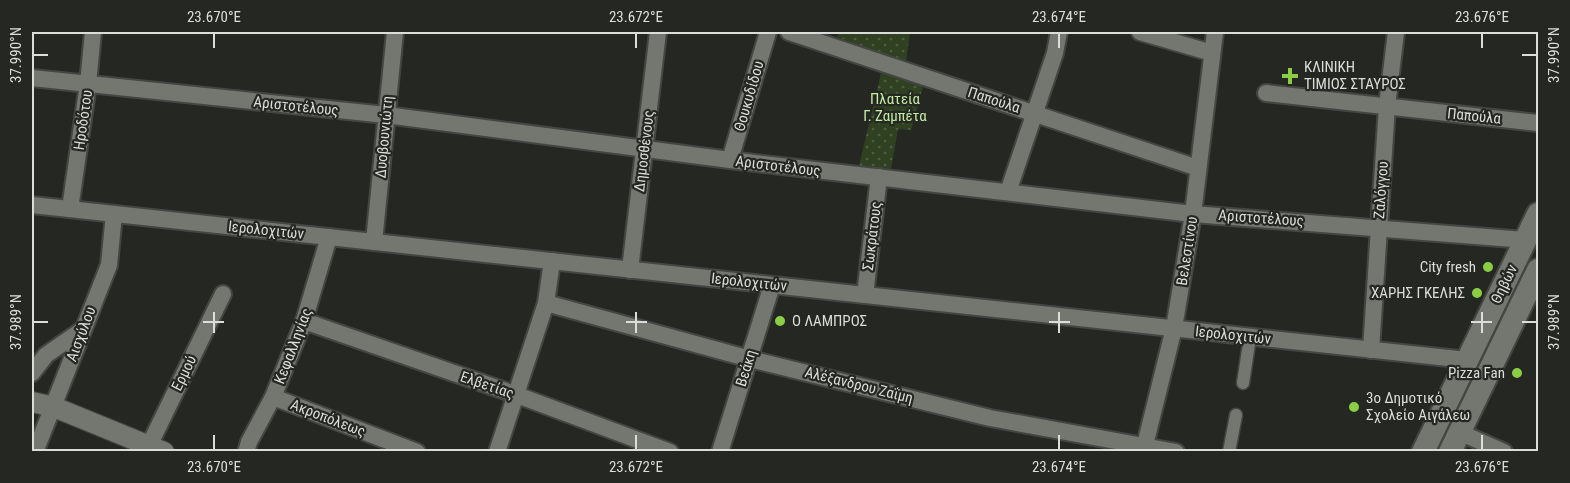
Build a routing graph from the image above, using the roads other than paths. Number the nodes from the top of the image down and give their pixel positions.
1 (93, 32) edge
2 (395, 32) edge
3 (658, 32) edge
4 (768, 32) edge
5 (789, 32) edge
6 (1059, 32) edge
7 (1140, 32) edge
8 (1215, 32) edge
9 (1396, 32) edge
10 (1212, 53) junction
11 (32, 78) edge
12 (88, 84) junction
13 (1266, 93) dead end
14 (1387, 106) junction
15 (1033, 113) junction
16 (386, 116) junction
17 (1539, 123) edge
18 (644, 149) junction
19 (730, 160) junction
20 (1198, 168) junction
21 (879, 177) junction
22 (1008, 192) junction
23 (32, 205) edge
24 (70, 209) junction
25 (1193, 213) junction
26 (114, 214) junction
27 (1539, 214) edge
28 (1379, 227) junction
29 (329, 237) junction
30 (1526, 240) junction
31 (374, 242) junction
32 (552, 261) junction
33 (630, 270) junction
34 (1539, 270) edge
35 (772, 285) junction
36 (223, 294) dead end
37 (865, 295) junction
38 (546, 303) junction
39 (304, 321) junction
40 (1174, 328) junction
41 (82, 330) junction
42 (1250, 337) junction
43 (1371, 350) junction
44 (750, 358) junction
45 (1467, 360) junction
46 (32, 373) edge
47 (1243, 383) dead end
48 (517, 395) junction
49 (273, 397) junction
50 (32, 402) edge
51 (54, 407) junction
52 (1236, 415) dead end
53 (1454, 442) edge
54 (1145, 445) junction
55 (153, 449) edge
56 (34, 452) edge
57 (246, 452) edge
58 (417, 452) edge
59 (498, 452) edge
60 (670, 452) edge
61 (720, 452) edge
62 (1176, 452) edge
63 (1229, 452) edge
64 (1422, 452) edge
65 (1504, 452) edge

1 - 12 street, Ηροδότου
2 - 16 street, Δυοβουνιώτη
3 - 18 street, Δημοσθένους
4 - 19 street, Θουκυδίδου
5 - 15 street, Παπούλα
6 - 15 street
7 - 10 street
8 - 10 street, Βελεστίνου
9 - 14 street, Ζαλόγγου
10 - 20 street, Βελεστίνου
11 - 12 street, Αριστοτέλους
12 - 16 street, Αριστοτέλους
12 - 24 street, Ηροδότου
13 - 14 street, Παπούλα
14 - 17 street, Παπούλα
14 - 28 street, Ζαλόγγου
15 - 20 street, Παπούλα
15 - 22 street
16 - 18 street, Αριστοτέλους
16 - 31 street, Δυοβουνιώτη
18 - 19 street, Αριστοτέλους
18 - 33 street, Δημοσθένους
19 - 21 street, Αριστοτέλους
20 - 25 street, Βελεστίνου
21 - 22 street, Αριστοτέλους
21 - 37 street, Σωκράτους
22 - 25 street, Αριστοτέλους
23 - 24 street, Ιερολοχιτών
24 - 26 street, Ιερολοχιτών
25 - 28 street, Αριστοτέλους
25 - 40 street, Βελεστίνου
26 - 29 street, Ιερολοχιτών
26 - 41 street, Αισχύλου
27 - 30 main road, Θηβών
28 - 30 street, Αριστοτέλους
28 - 43 street, Ζαλόγγου
29 - 31 street, Ιερολοχιτών
29 - 39 street, Κεφαλληνίας
30 - 45 main road, Θηβών
31 - 32 street, Ιερολοχιτών
32 - 33 street, Ιερολοχιτών
32 - 38 street
33 - 35 street, Ιερολοχιτών
34 - 53 main road, Θηβών
35 - 37 street, Ιερολοχιτών
35 - 44 street, Βεάκη
36 - 55 street, Ερμού
37 - 40 street, Ιερολοχιτών
38 - 44 street, Αλέξανδρου Ζαΐμη
38 - 48 street
39 - 48 street, Ελβετίας
39 - 49 street, Κεφαλληνίας
40 - 42 street, Ιερολοχιτών
40 - 54 street, Βελεστίνου
41 - 46 street
41 - 51 street, Αισχύλου
42 - 43 street, Ιερολοχιτών
42 - 47 street
43 - 45 street, Ιερολοχιτών
44 - 54 street, Αλέξανδρου Ζαΐμη
44 - 61 street, Βεάκη
45 - 64 main road, Θηβών
48 - 59 street
48 - 60 street, Ελβετίας
49 - 57 street, Κεφαλληνίας
49 - 58 street, Ακροπόλεως
50 - 51 street
51 - 55 street
51 - 56 street, Αισχύλου
52 - 63 street
53 - 65 street
54 - 62 street, Αλέξανδρου Ζαΐμη

